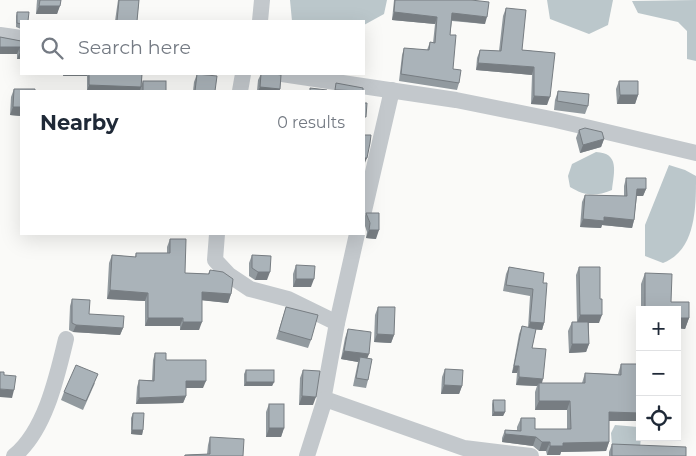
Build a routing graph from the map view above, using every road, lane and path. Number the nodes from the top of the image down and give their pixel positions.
1 (262, 0) edge
2 (260, 20) edge
3 (0, 35) edge
4 (20, 38) edge
5 (243, 75) edge
6 (289, 75) edge
7 (240, 90) edge
8 (392, 90) junction
9 (696, 154) edge
10 (365, 207) edge
11 (217, 235) edge
12 (357, 235) edge
13 (337, 323) junction
14 (66, 339) dead end
15 (325, 399) junction
16 (14, 456) edge
17 (307, 456) edge
18 (531, 456) edge

1 - 2 street
3 - 4 street
5 - 7 street
6 - 8 street
8 - 9 street
8 - 10 street
11 - 13 street
12 - 13 street
13 - 15 street
14 - 16 street
15 - 17 street
15 - 18 street

